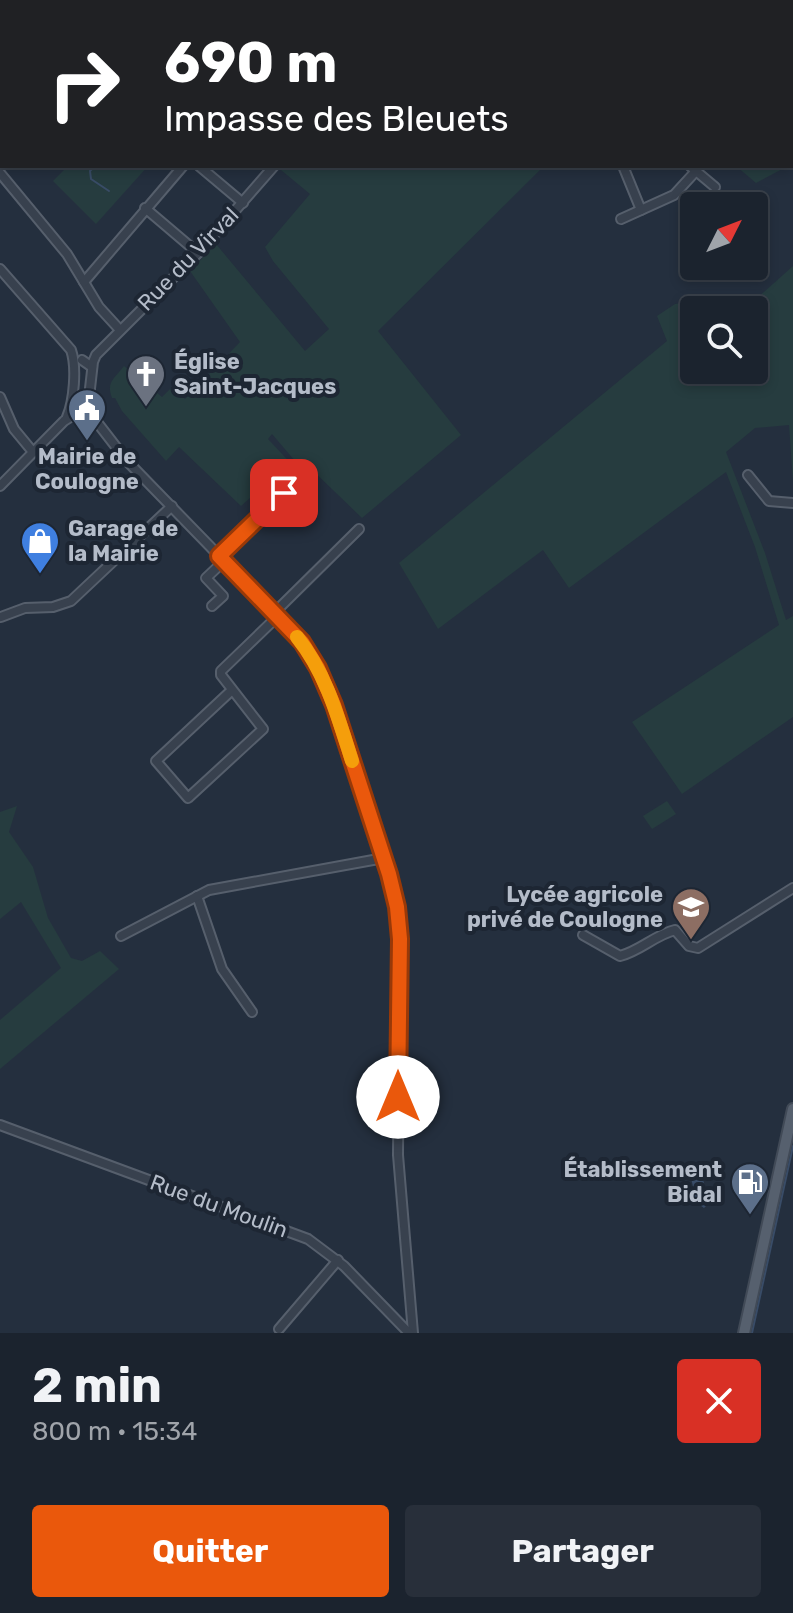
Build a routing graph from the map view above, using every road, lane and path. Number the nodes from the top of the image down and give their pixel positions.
1 (181, 168) edge
2 (201, 168) edge
3 (272, 168) edge
4 (624, 168) edge
5 (693, 168) edge
6 (0, 173) edge
7 (715, 187) dead end
8 (243, 203) junction
9 (145, 208) junction
10 (641, 210) junction
11 (621, 219) dead end
12 (198, 253) junction
13 (0, 269) edge
14 (84, 282) junction
15 (120, 330) junction
16 (100, 350) junction
17 (82, 360) junction
18 (73, 366) junction
19 (92, 367) junction
20 (0, 397) edge
21 (71, 402) junction
22 (83, 409) junction
23 (9, 420) junction
24 (64, 421) junction
25 (0, 426) edge
26 (33, 452) junction
27 (305, 472) dead end
28 (748, 475) dead end
29 (0, 486) edge
30 (793, 503) edge
31 (172, 506) junction
32 (359, 529) dead end
33 (222, 558) junction
34 (212, 606) dead end
35 (276, 614) junction
36 (0, 618) edge
37 (232, 690) junction
38 (384, 858) junction
39 (793, 888) edge
40 (197, 896) junction
41 (583, 935) dead end
42 (121, 936) dead end
43 (252, 1012) dead end
44 (793, 1109) edge
45 (0, 1125) edge
46 (338, 1260) junction
47 (279, 1329) dead end
48 (411, 1333) edge
49 (744, 1333) edge

1 - 9 street
2 - 8 street
3 - 8 street, Rue du Virval
4 - 10 street
5 - 7 street
5 - 10 street
6 - 14 street
8 - 12 street, Rue du Virval
9 - 12 street
9 - 14 street
10 - 11 street
12 - 15 street, Rue du Virval
13 - 18 street
14 - 15 street
15 - 16 street, Rue du Virval
16 - 17 street, Rue du Virval
16 - 19 street, Rue du Virval
17 - 18 street, Rue du Virval
17 - 19 street
18 - 21 street
19 - 22 street, Rue du Virval
20 - 23 street
21 - 22 street
21 - 24 street
22 - 24 street
22 - 31 street
23 - 25 street
23 - 26 street
24 - 26 street
26 - 29 street
27 - 33 street
28 - 30 street
31 - 33 street
31 - 36 street
32 - 35 street
33 - 34 street
33 - 35 street
35 - 37 street
35 - 38 street
37 - 37 street
38 - 40 street
38 - 48 street
39 - 41 street
40 - 42 street
40 - 43 street
44 - 49 main road
45 - 46 street, Rue du Moulin
46 - 47 street
46 - 48 street, Rue du Moulin

